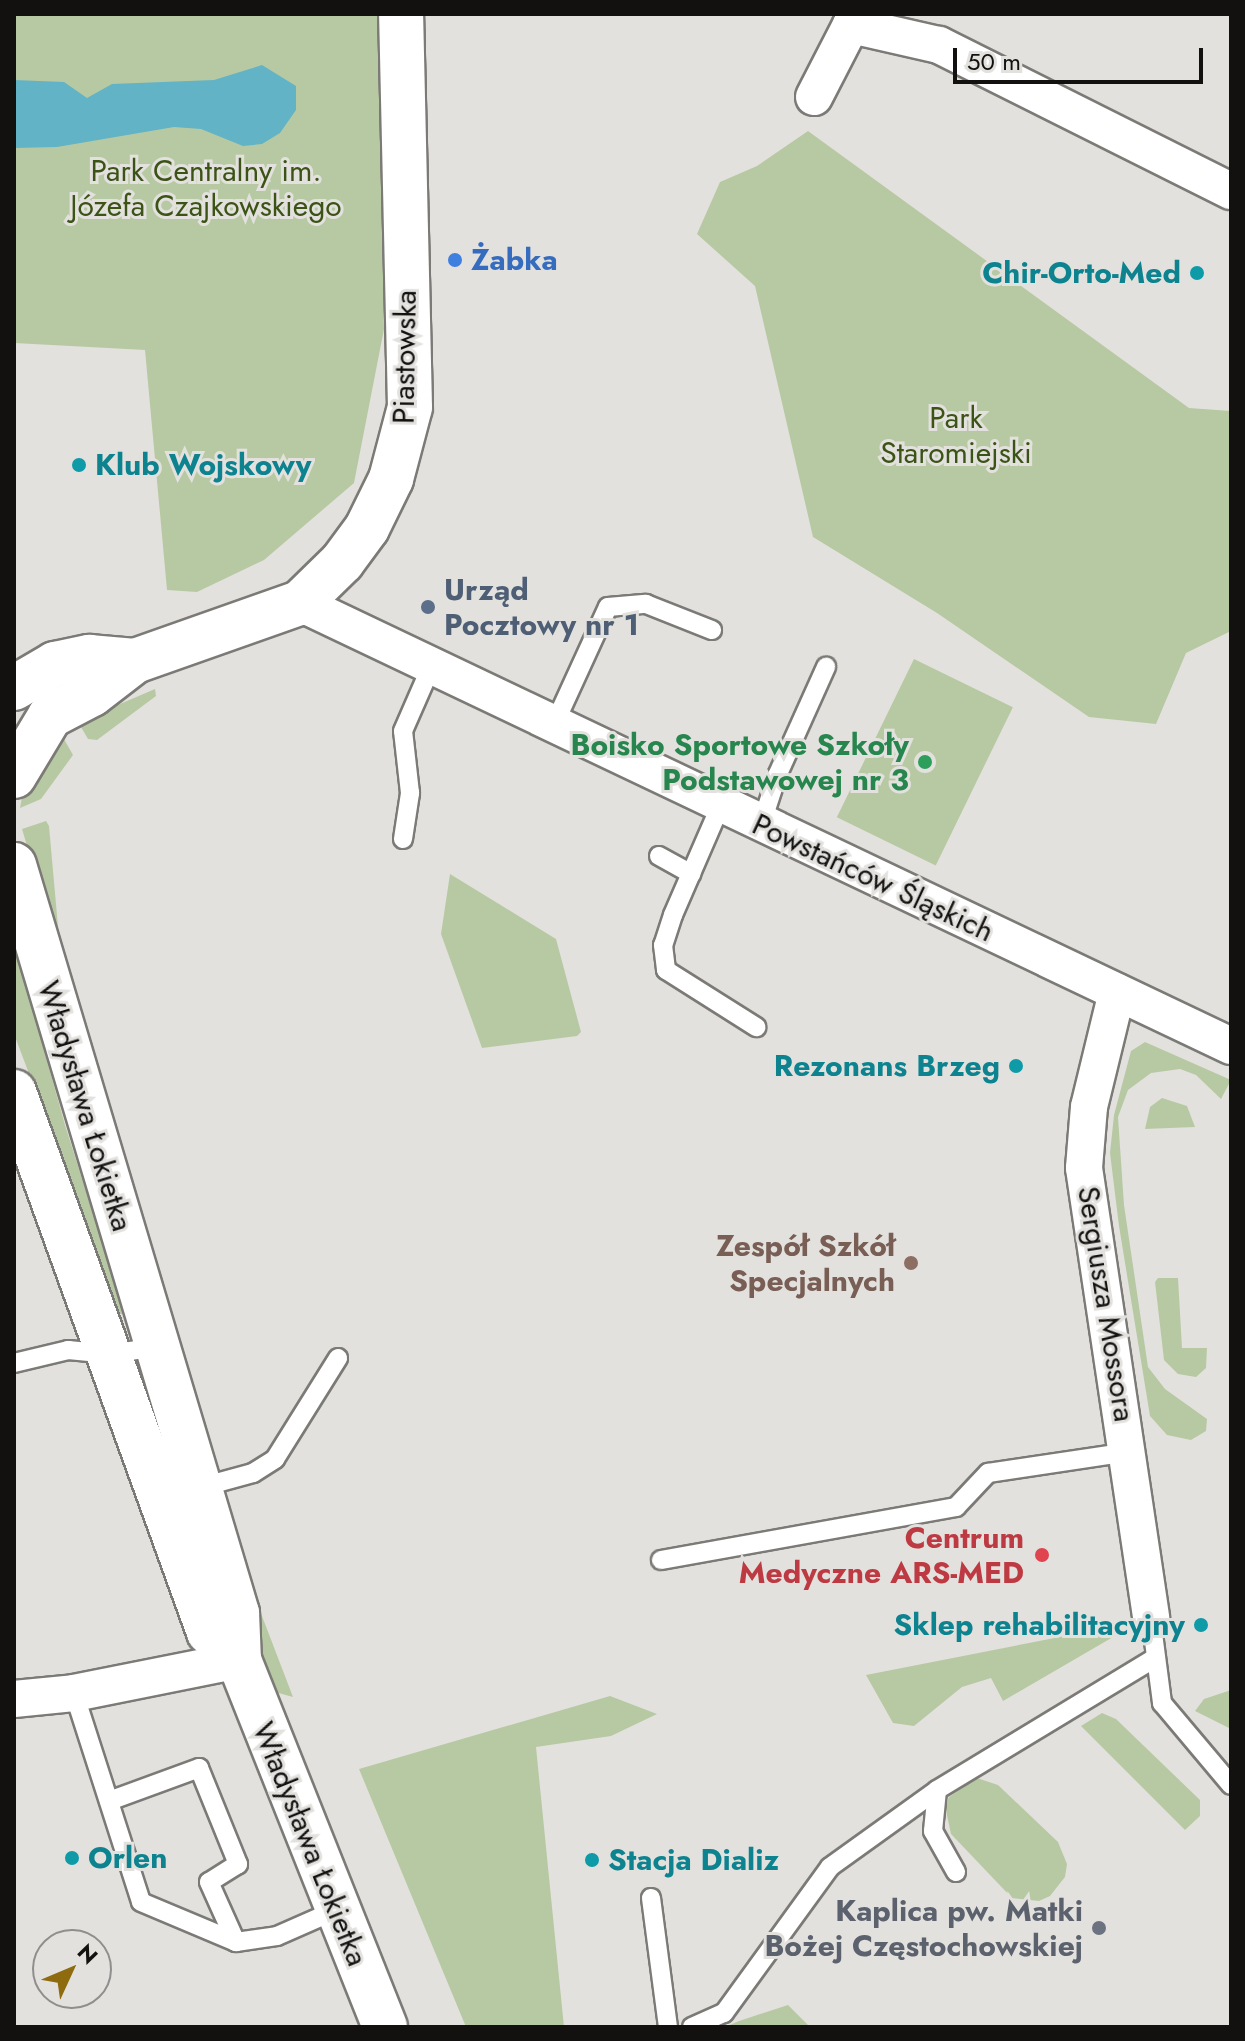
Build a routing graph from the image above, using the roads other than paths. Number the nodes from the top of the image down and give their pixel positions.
1 (401, 14) edge
2 (814, 97) dead end
3 (1231, 191) edge
4 (300, 603) junction
5 (712, 630) dead end
6 (135, 661) junction
7 (431, 667) junction
8 (826, 667) dead end
9 (14, 688) edge
10 (553, 727) junction
11 (14, 776) edge
12 (724, 809) junction
13 (761, 825) junction
14 (403, 839) dead end
15 (659, 856) dead end
16 (14, 865) edge
17 (691, 874) junction
18 (1117, 992) junction
19 (756, 1027) dead end
20 (1231, 1046) edge
21 (14, 1092) edge
22 (160, 1347) junction
23 (110, 1354) junction
24 (338, 1358) dead end
25 (14, 1363) edge
26 (1129, 1452) junction
27 (198, 1488) junction
28 (661, 1560) dead end
29 (1151, 1618) joint
30 (1155, 1658) junction
31 (239, 1660) junction
32 (74, 1693) junction
33 (14, 1699) edge
34 (1231, 1785) edge
35 (937, 1790) junction
36 (109, 1801) junction
37 (956, 1872) dead end
38 (651, 1898) dead end
39 (336, 1910) junction
40 (236, 1942) junction
41 (720, 2020) edge
42 (385, 2027) edge
43 (668, 2027) edge
44 (692, 2027) edge

1 - 4 main road, Piastowska
2 - 3 street
4 - 6 main road, Piastowska
4 - 7 street, Powstańców Śląskich
5 - 10 lane
6 - 9 main road, Piastowska
6 - 11 main road
7 - 10 street, Powstańców Śląskich
7 - 14 lane
8 - 13 lane
10 - 12 street, Powstańców Śląskich
12 - 13 street, Powstańców Śląskich
12 - 17 lane
13 - 18 street, Powstańców Śląskich
15 - 17 lane
16 - 22 main road, Władysława Łokietka
17 - 19 lane
18 - 20 street, Powstańców Śląskich
18 - 26 street, Sergiusza Mossora
21 - 23 main road, Władysława Łokietka
22 - 23 lane
22 - 27 main road, Władysława Łokietka
23 - 25 lane
23 - 31 main road, Władysława Łokietka
24 - 27 lane
26 - 28 lane
26 - 29 street, Sergiusza Mossora
27 - 31 main road, Władysława Łokietka
29 - 30 lane
30 - 34 lane
30 - 35 lane
31 - 32 street
31 - 39 main road, Władysława Łokietka
32 - 33 street
32 - 36 lane
35 - 37 lane
35 - 41 lane
36 - 40 lane
36 - 40 lane
38 - 43 lane
39 - 40 lane
39 - 42 main road, Władysława Łokietka
41 - 44 lane

